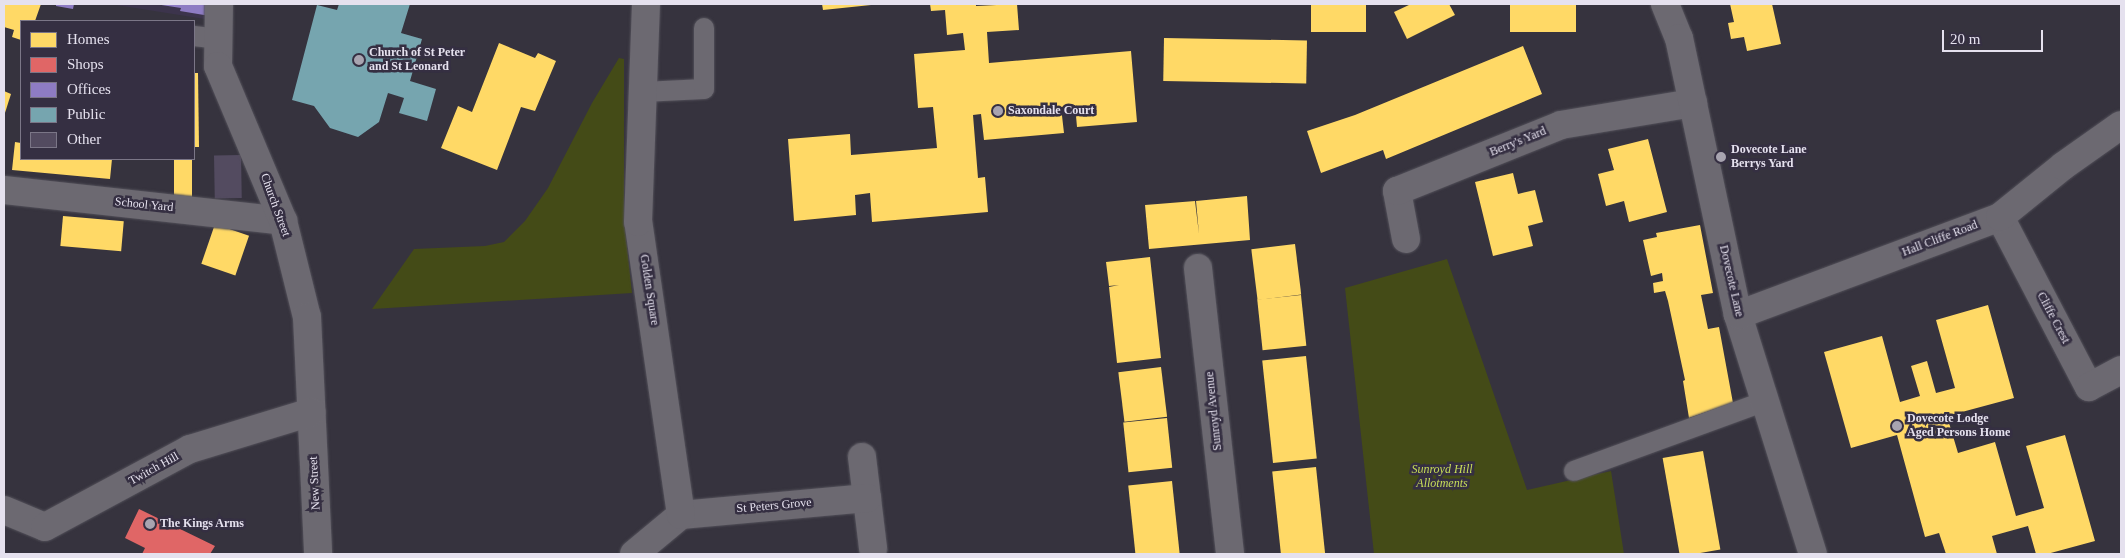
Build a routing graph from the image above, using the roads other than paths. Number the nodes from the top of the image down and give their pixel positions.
1 (219, 4) edge
2 (646, 4) edge
3 (1665, 4) edge
4 (704, 28) dead end
5 (206, 38) edge
6 (643, 92) junction
7 (1693, 103) junction
8 (2121, 125) edge
9 (4, 190) edge
10 (2000, 217) junction
11 (283, 221) junction
12 (1406, 240) dead end
13 (1198, 268) dead end
14 (1738, 315) junction
15 (2121, 370) edge
16 (1765, 401) junction
17 (312, 412) junction
18 (862, 457) dead end
19 (1574, 471) dead end
20 (867, 498) junction
21 (4, 510) edge
22 (681, 515) junction
23 (874, 548) dead end
24 (318, 554) edge
25 (634, 554) edge
26 (1230, 554) edge
27 (1813, 554) edge

1 - 5 street, Church Street
2 - 6 street, Golden Square
3 - 7 street, Dovecote Lane
4 - 6 lane
5 - 11 street, Church Street
6 - 22 street, Golden Square
7 - 12 street, Berry's Yard
7 - 14 street, Dovecote Lane
8 - 10 street, Hall Cliffe Road
9 - 11 street, School Yard
10 - 14 street, Hall Cliffe Road
10 - 15 street, Cliffe Crest
11 - 17 street, Church Street
13 - 26 street, Sunroyd Avenue
14 - 16 street, Dovecote Lane
16 - 19 lane
16 - 27 street, Dovecote Lane
17 - 21 street, Twitch Hill
17 - 24 street, New Street
18 - 20 street
20 - 22 street, St Peters Grove
20 - 23 street
22 - 25 street

